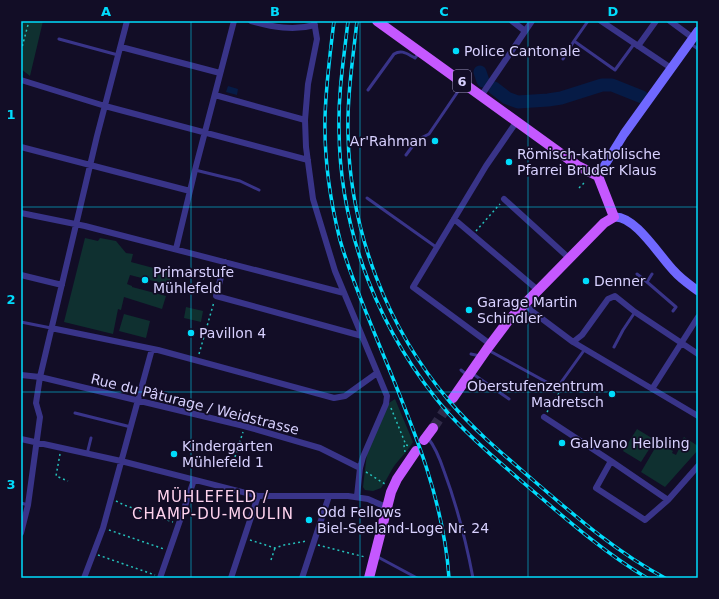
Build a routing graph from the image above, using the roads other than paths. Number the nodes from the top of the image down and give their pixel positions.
1 (127, 21) edge
2 (234, 21) edge
3 (251, 21) edge
4 (378, 21) edge
5 (512, 21) edge
6 (532, 21) edge
7 (588, 21) edge
8 (601, 21) edge
9 (656, 21) edge
10 (670, 21) edge
11 (315, 23) edge
12 (525, 30) junction
13 (693, 37) edge
14 (59, 39) dead end
15 (574, 41) junction
16 (636, 45) junction
17 (121, 47) junction
18 (698, 49) edge
19 (420, 52) junction
20 (119, 55) junction
21 (563, 59) dead end
22 (671, 68) junction
23 (220, 73) junction
24 (21, 80) edge
25 (464, 83) junction
26 (368, 90) dead end
27 (215, 95) junction
28 (481, 96) junction
29 (105, 106) junction
30 (305, 120) junction
31 (517, 122) junction
32 (205, 132) junction
33 (21, 147) edge
34 (406, 156) dead end
35 (308, 160) junction
36 (90, 164) junction
37 (195, 170) junction
38 (598, 176) junction
39 (190, 190) junction
40 (259, 190) dead end
41 (367, 198) dead end
42 (504, 199) road end
43 (21, 212) edge
44 (614, 217) junction
45 (454, 219) junction
46 (77, 224) junction
47 (436, 247) junction
48 (176, 249) junction
49 (570, 259) junction
50 (225, 262) junction
51 (637, 274) dead end
52 (652, 274) dead end
53 (21, 275) edge
54 (647, 282) junction
55 (62, 284) junction
56 (539, 291) junction
57 (698, 291) edge
58 (344, 293) junction
59 (525, 304) junction
60 (635, 312) junction
61 (673, 312) dead end
62 (698, 317) edge
63 (21, 322) edge
64 (51, 328) junction
65 (588, 334) dead end
66 (362, 336) junction
67 (680, 343) junction
68 (572, 344) junction
69 (614, 346) dead end
70 (152, 348) junction
71 (585, 349) junction
72 (483, 351) junction
73 (698, 354) edge
74 (609, 356) dead end
75 (605, 362) junction
76 (377, 373) junction
77 (467, 373) junction
78 (21, 375) edge
79 (40, 377) junction
80 (652, 389) junction
81 (453, 398) tunnel mouth
82 (509, 399) dead end
83 (138, 400) junction
84 (75, 413) dead end
85 (698, 416) edge
86 (544, 417) dead end
87 (131, 426) junction
88 (432, 428) tunnel mouth
89 (91, 438) dead end
90 (425, 438) joint
91 (21, 440) edge
92 (36, 442) junction
93 (414, 450) road end
94 (87, 454) junction
95 (121, 461) junction
96 (611, 461) junction
97 (698, 466) edge
98 (362, 469) junction
99 (194, 480) junction
100 (258, 496) junction
101 (329, 496) junction
102 (357, 496) junction
103 (668, 500) junction
104 (21, 503) edge
105 (28, 505) junction
106 (386, 507) junction
107 (21, 534) edge
108 (372, 557) junction
109 (160, 577) edge
110 (84, 578) edge
111 (231, 578) edge
112 (302, 578) edge
113 (369, 578) edge
114 (417, 578) edge
115 (473, 578) edge

1 - 17 street
2 - 23 street
3 - 11 street
4 - 19 main road, 6
5 - 12 street
6 - 12 street
7 - 15 lane
8 - 16 street
9 - 16 street
10 - 13 street
11 - 30 street
12 - 28 street
13 - 18 lane
13 - 22 main road
14 - 20 lane
15 - 16 lane
15 - 21 lane
16 - 22 street
17 - 20 street
17 - 23 street
19 - 25 main road, 6
19 - 26 lane
20 - 29 street
22 - 38 main road
23 - 27 street
24 - 29 street
25 - 28 main road, 6
25 - 34 lane
27 - 30 street
27 - 32 street
28 - 31 main road, 6
29 - 32 street
29 - 36 street
30 - 35 street
31 - 38 main road, 6
31 - 45 street
32 - 35 street
32 - 37 street
33 - 36 street
35 - 58 street
36 - 39 street
36 - 46 street
37 - 39 street
37 - 40 lane
38 - 44 main road
39 - 48 street
41 - 47 lane
42 - 49 street
43 - 46 street
44 - 49 main road
44 - 57 main road
45 - 47 street
45 - 56 street
46 - 48 street
46 - 55 street
47 - 72 street
48 - 50 street
49 - 56 main road
50 - 58 street
50 - 66 street
51 - 54 lane
52 - 54 lane
53 - 55 street
54 - 61 lane
55 - 64 street
56 - 59 main road
58 - 66 street
59 - 68 street
59 - 72 main road
60 - 67 street
60 - 68 street
60 - 69 lane
62 - 67 street
63 - 64 lane
64 - 70 street
64 - 79 street
65 - 68 street
66 - 76 street
67 - 73 street
67 - 80 street
68 - 71 street
70 - 76 street
70 - 83 street
71 - 72 lane
71 - 75 street
72 - 77 main road
74 - 75 lane
75 - 80 street
76 - 98 street
77 - 81 main road
77 - 82 lane
78 - 79 street, Rue du Pâturage / Weidstrasse
79 - 83 street, Rue du Pâturage / Weidstrasse
79 - 92 street
80 - 85 street
83 - 87 street
83 - 98 street, Rue du Pâturage / Weidstrasse
84 - 87 lane
86 - 96 street
87 - 95 street
88 - 90 main road
89 - 94 lane
90 - 115 lane
91 - 92 street
92 - 94 street
92 - 105 street
93 - 106 main road
94 - 95 street
95 - 99 street
95 - 110 street
96 - 103 street
96 - 103 street
97 - 103 street
98 - 102 street
99 - 100 street
99 - 109 street
100 - 101 street
100 - 111 street
101 - 102 street
101 - 112 street
102 - 106 street
104 - 105 lane
105 - 107 street
106 - 108 main road
108 - 113 main road
108 - 114 lane

